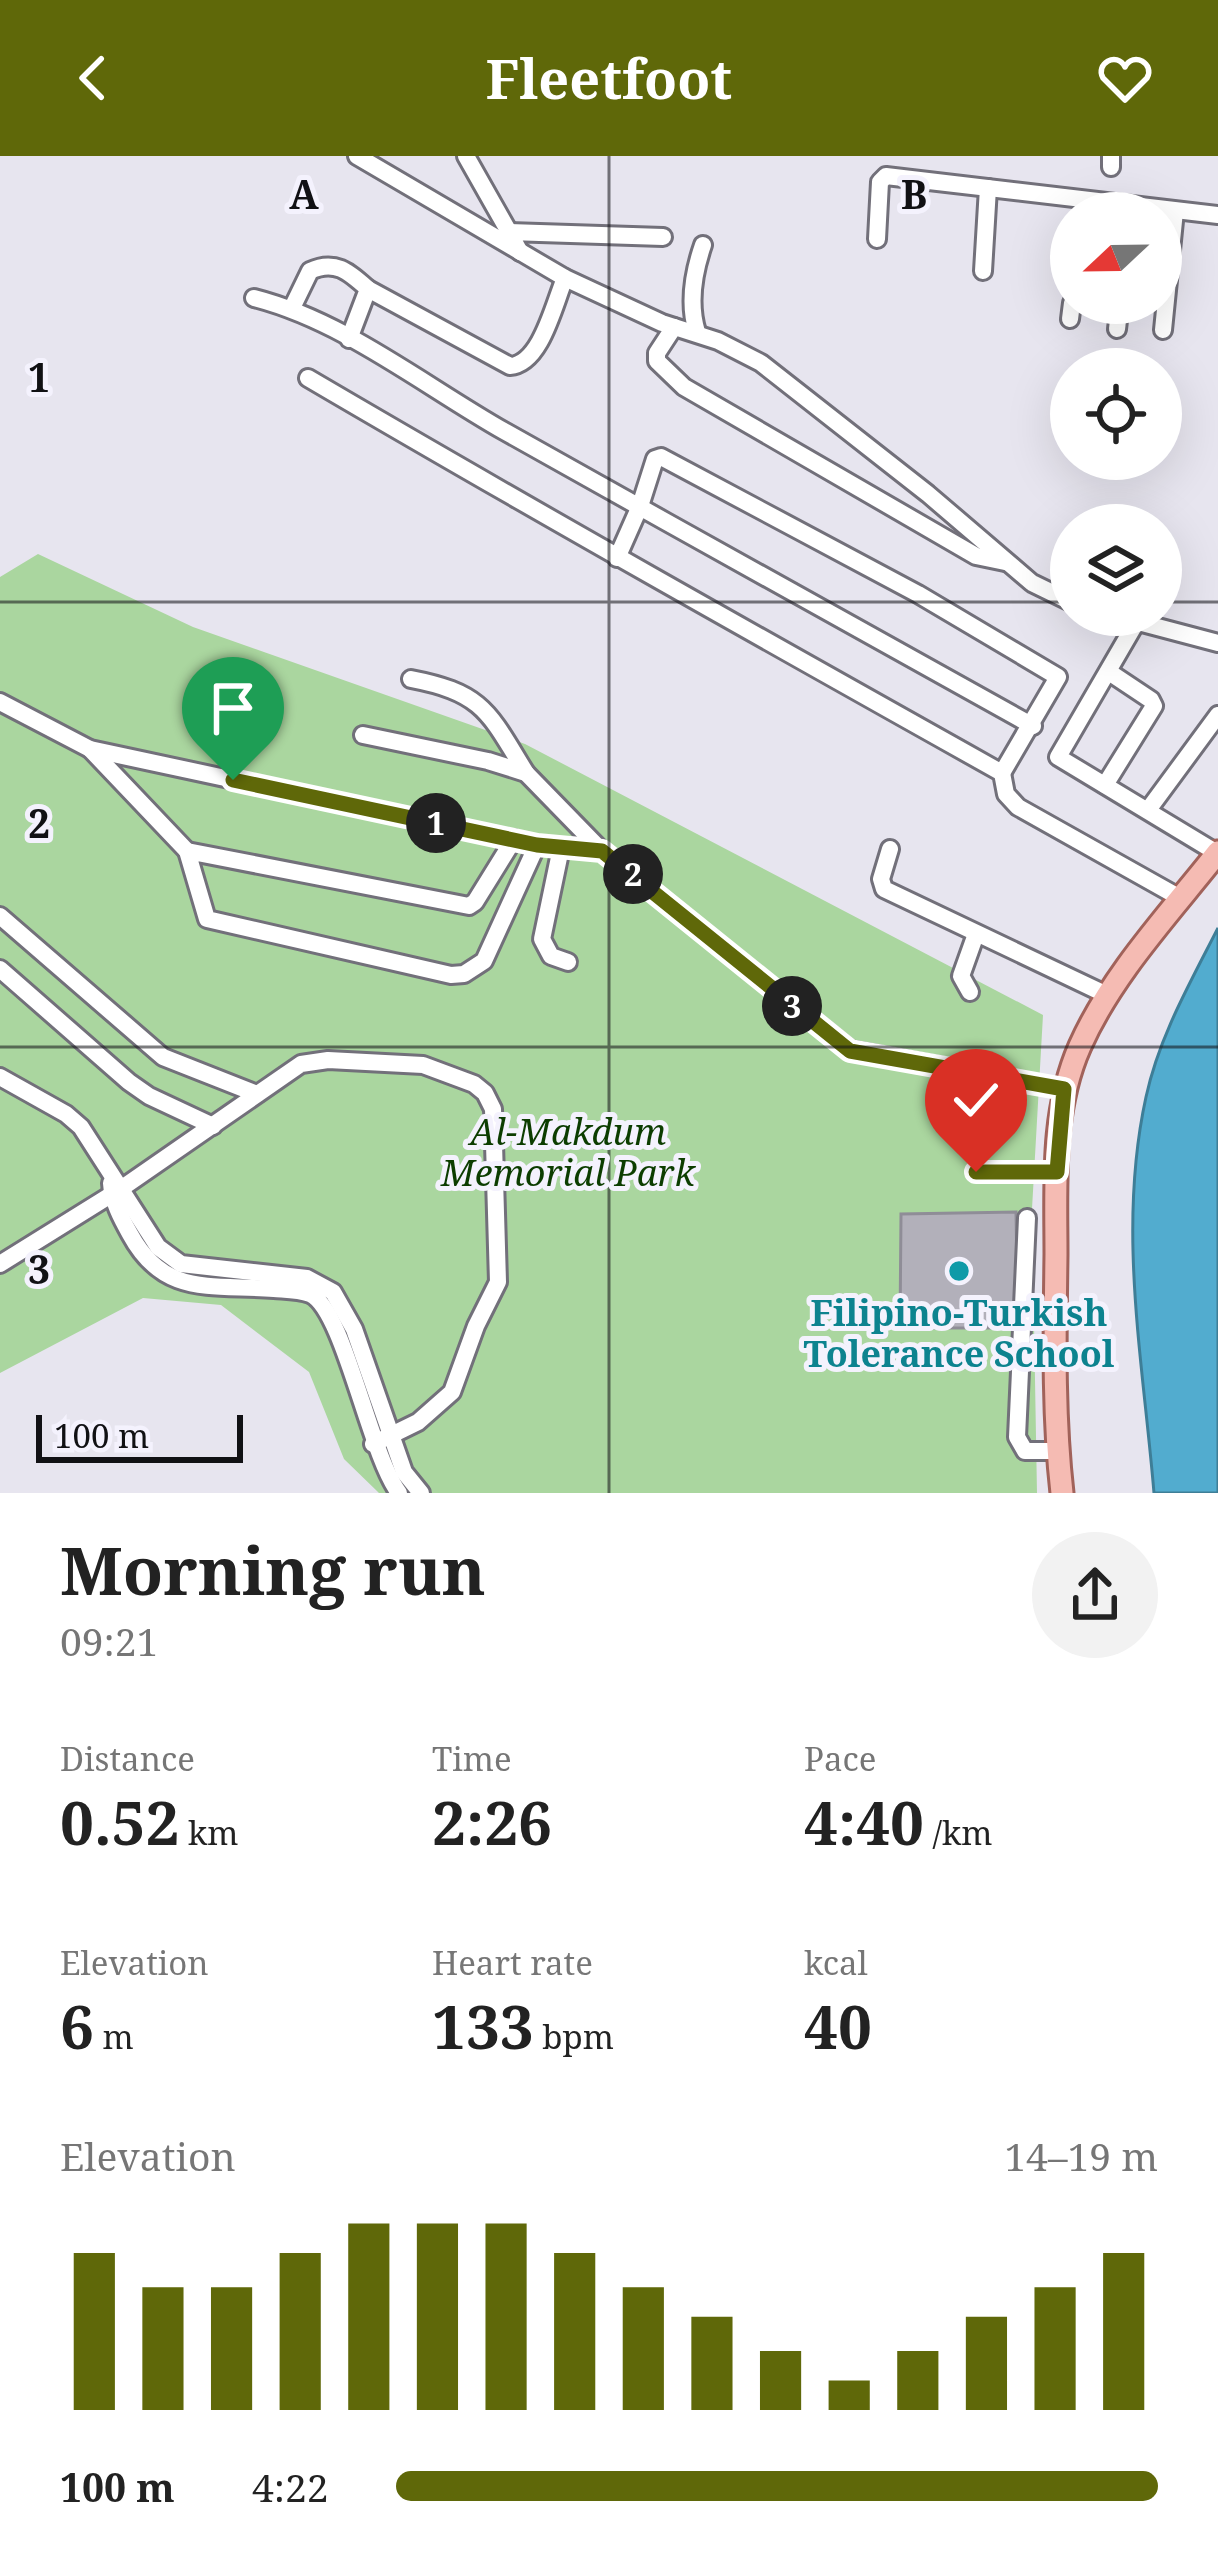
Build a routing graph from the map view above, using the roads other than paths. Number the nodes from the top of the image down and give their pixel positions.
1 (357, 156) edge
2 (466, 156) edge
3 (988, 188) junction
4 (1050, 201) edge
5 (1182, 212) edge
6 (1218, 215) edge
7 (509, 232) junction
8 (663, 237) dead end
9 (877, 239) dead end
10 (703, 245) dead end
11 (520, 253) junction
12 (983, 271) dead end
13 (565, 278) junction
14 (368, 289) junction
15 (254, 298) dead end
16 (292, 308) junction
17 (1118, 324) edge
18 (1164, 324) edge
19 (674, 327) junction
20 (1117, 329) dead end
21 (1163, 330) dead end
22 (697, 332) junction
23 (349, 339) junction
24 (308, 378) dead end
25 (640, 506) junction
26 (617, 558) junction
27 (1006, 562) junction
28 (1050, 592) edge
29 (1182, 633) edge
30 (1129, 636) edge
31 (1218, 643) edge
32 (1109, 672) junction
33 (411, 679) dead end
34 (0, 702) edge
35 (1218, 716) edge
36 (1033, 726) junction
37 (363, 735) dead end
38 (89, 749) junction
39 (526, 772) junction
40 (1002, 773) junction
41 (1106, 785) junction
42 (1148, 810) junction
43 (514, 839) junction
44 (537, 845) junction
45 (561, 848) junction
46 (890, 849) dead end
47 (188, 851) junction
48 (602, 851) junction
49 (1218, 852) edge
50 (1182, 899) junction
51 (472, 904) junction
52 (0, 916) edge
53 (504, 917) junction
54 (976, 934) junction
55 (568, 962) dead end
56 (0, 969) edge
57 (970, 992) dead end
58 (1107, 995) junction
59 (0, 1077) edge
60 (1064, 1089) junction
61 (257, 1094) junction
62 (213, 1126) junction
63 (976, 1172) dead end
64 (1057, 1172) junction
65 (115, 1186) junction
66 (1027, 1218) dead end
67 (4, 1255) edge
68 (382, 1440) junction
69 (1058, 1451) junction
70 (399, 1493) edge
71 (422, 1493) edge
72 (1062, 1493) edge

1 - 11 street
2 - 7 street
3 - 4 street
3 - 9 street
3 - 12 street
5 - 6 street
7 - 8 street
7 - 11 street
10 - 22 street
11 - 13 street
13 - 14 street
13 - 19 street
14 - 16 street
14 - 23 street
15 - 16 street
16 - 23 street
17 - 20 street
18 - 21 street
19 - 22 street
19 - 27 street
22 - 27 street
23 - 25 street
24 - 26 street
25 - 26 street
25 - 36 street
25 - 36 street
26 - 40 street
27 - 28 street
29 - 31 street
30 - 32 street
32 - 41 street
32 - 41 street
33 - 39 street
34 - 38 street
35 - 42 street
36 - 40 street
37 - 39 street
38 - 43 street
38 - 47 street
39 - 48 street
40 - 50 street
41 - 42 street
42 - 49 street
43 - 44 street
43 - 51 street
44 - 45 street
44 - 53 street
45 - 48 street
45 - 55 street
46 - 54 street
47 - 51 street
47 - 53 street
48 - 60 street
49 - 50 main road
50 - 58 main road
51 - 53 street
52 - 61 street
54 - 57 street
54 - 58 street
56 - 62 street
58 - 60 main road
59 - 65 street
60 - 64 main road
61 - 62 street
61 - 68 street
62 - 65 street
63 - 64 street
64 - 69 main road
65 - 67 street
65 - 68 street
66 - 69 street
68 - 70 street
68 - 71 street
69 - 72 main road

